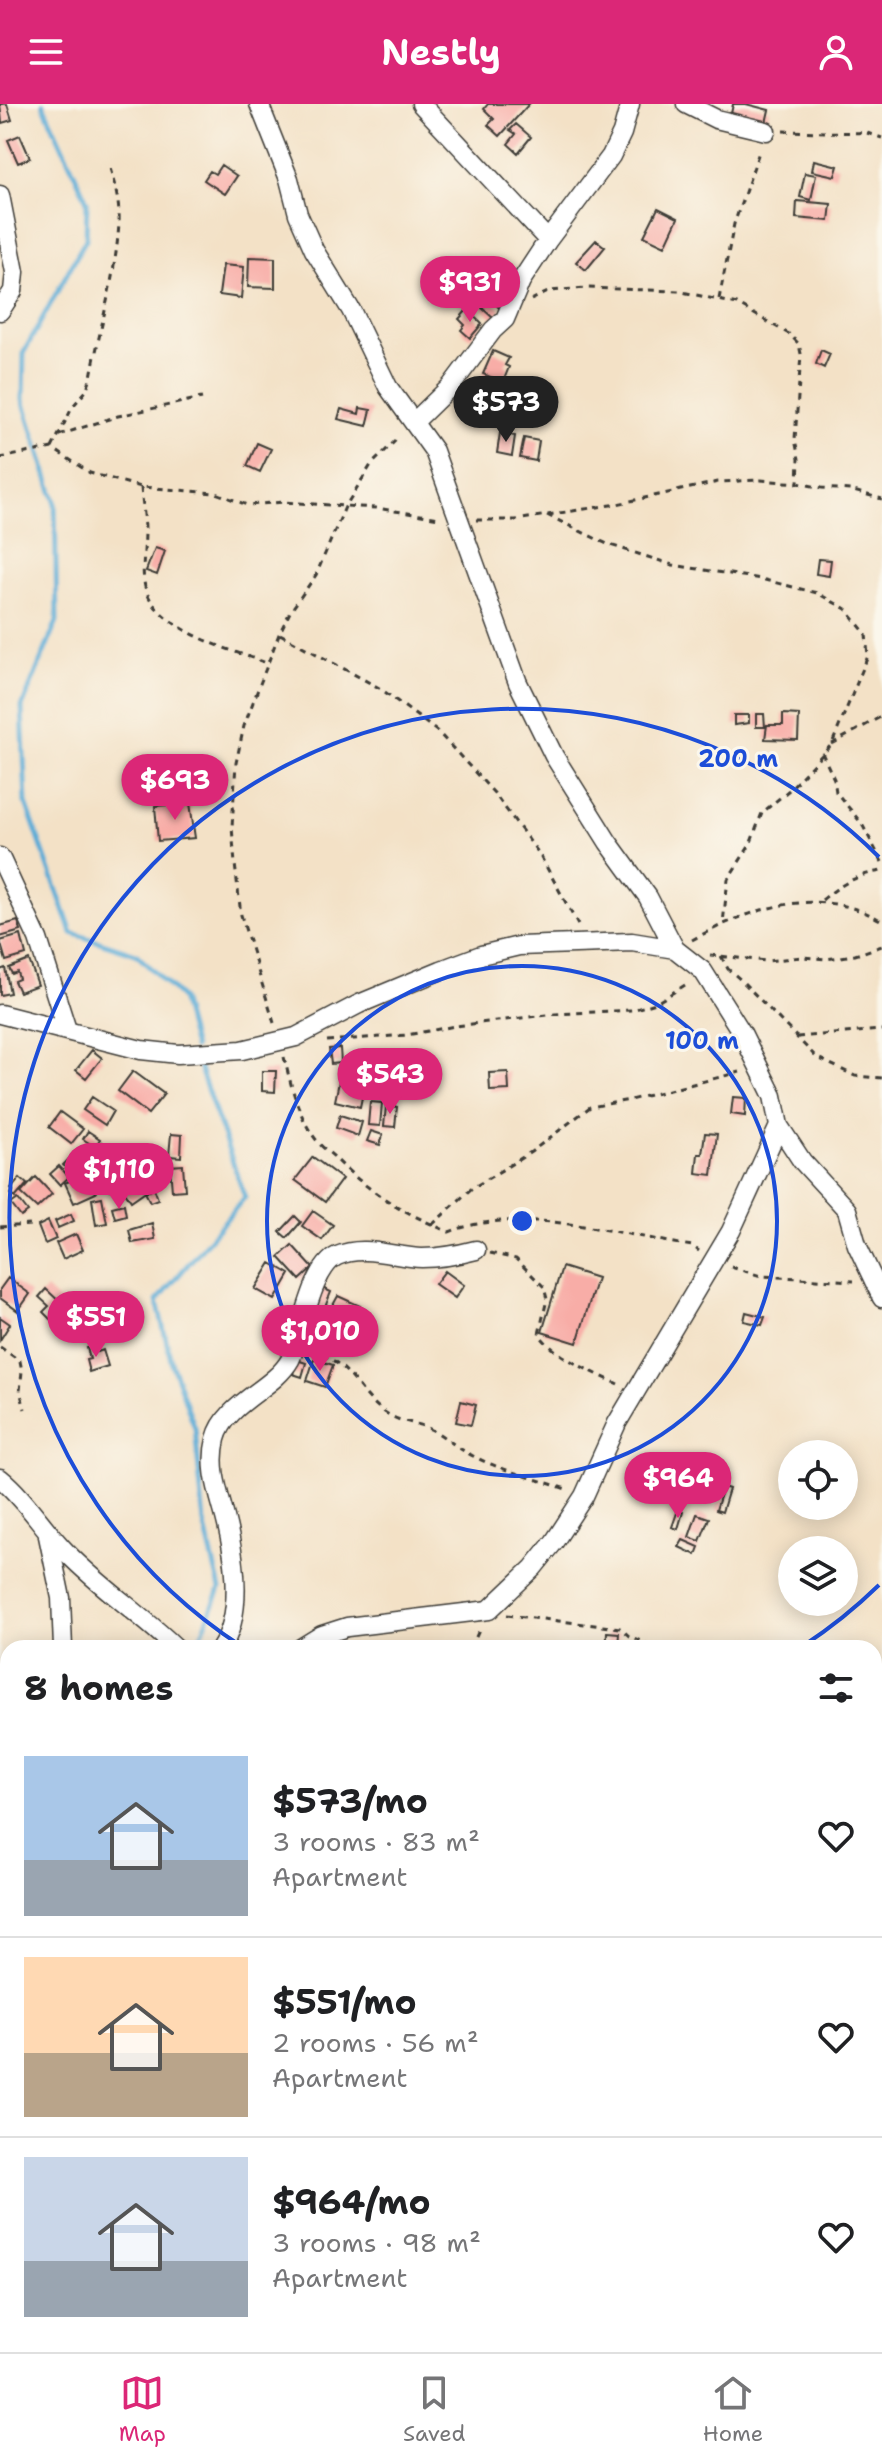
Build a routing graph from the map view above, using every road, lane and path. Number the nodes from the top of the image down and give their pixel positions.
1 (259, 104) edge
2 (421, 104) edge
3 (630, 104) edge
4 (686, 104) edge
5 (766, 131) junction
6 (882, 138) edge
7 (110, 168) dead end
8 (0, 195) edge
9 (548, 240) junction
10 (719, 299) junction
11 (529, 301) dead end
12 (0, 311) edge
13 (202, 398) dead end
14 (414, 422) junction
15 (59, 435) junction
16 (52, 448) junction
17 (0, 458) edge
18 (798, 483) junction
19 (141, 487) junction
20 (882, 499) edge
21 (345, 507) junction
22 (547, 515) junction
23 (458, 520) junction
24 (279, 634) junction
25 (269, 664) junction
26 (882, 716) edge
27 (832, 744) junction
28 (822, 753) junction
29 (0, 857) edge
30 (882, 862) edge
31 (882, 871) edge
32 (821, 901) junction
33 (882, 921) edge
34 (723, 923) junction
35 (589, 944) junction
36 (882, 946) edge
37 (675, 949) junction
38 (721, 956) junction
39 (704, 963) junction
40 (0, 1014) edge
41 (67, 1030) junction
42 (882, 1030) edge
43 (797, 1037) junction
44 (279, 1041) junction
45 (316, 1041) dead end
46 (759, 1067) junction
47 (882, 1078) edge
48 (779, 1126) junction
49 (30, 1225) dead end
50 (432, 1225) junction
51 (0, 1227) edge
52 (449, 1232) junction
53 (476, 1250) junction
54 (714, 1260) junction
55 (878, 1290) edge
56 (0, 1347) edge
57 (294, 1349) junction
58 (635, 1392) junction
59 (25, 1409) dead end
60 (0, 1478) edge
61 (584, 1496) junction
62 (48, 1533) junction
63 (489, 1610) junction
64 (63, 1640) edge
65 (167, 1640) edge
66 (224, 1640) edge
67 (314, 1640) edge
68 (638, 1640) edge

1 - 14 street
2 - 9 street
3 - 9 street
4 - 5 street
5 - 6 path
5 - 10 path
7 - 15 path
8 - 12 street
9 - 14 street
10 - 11 path
10 - 18 path
13 - 15 path
14 - 21 path
14 - 23 street
15 - 16 path
16 - 17 path
16 - 19 path
18 - 20 path
18 - 22 path
19 - 21 path
19 - 25 path
21 - 23 path
21 - 24 path
22 - 23 path
22 - 27 path
23 - 37 street
24 - 25 path
24 - 35 path
25 - 44 path
26 - 27 path
27 - 28 path
28 - 30 path
28 - 34 path
29 - 41 street
31 - 32 path
32 - 33 path
32 - 34 path
34 - 37 path
35 - 37 street
35 - 44 street
36 - 38 path
37 - 39 street
38 - 39 path
38 - 43 path
39 - 45 path
39 - 46 street
40 - 41 street
41 - 44 street
42 - 43 path
43 - 47 path
44 - 50 path
46 - 48 street
46 - 50 path
48 - 54 street
48 - 55 street
49 - 51 path
50 - 52 path
52 - 53 path
52 - 54 path
53 - 57 street
53 - 58 path
54 - 55 path
54 - 58 street
56 - 59 path
57 - 61 path
57 - 66 street
58 - 61 street
60 - 62 street
61 - 63 street
62 - 64 street
62 - 65 street
63 - 67 street
63 - 68 path

